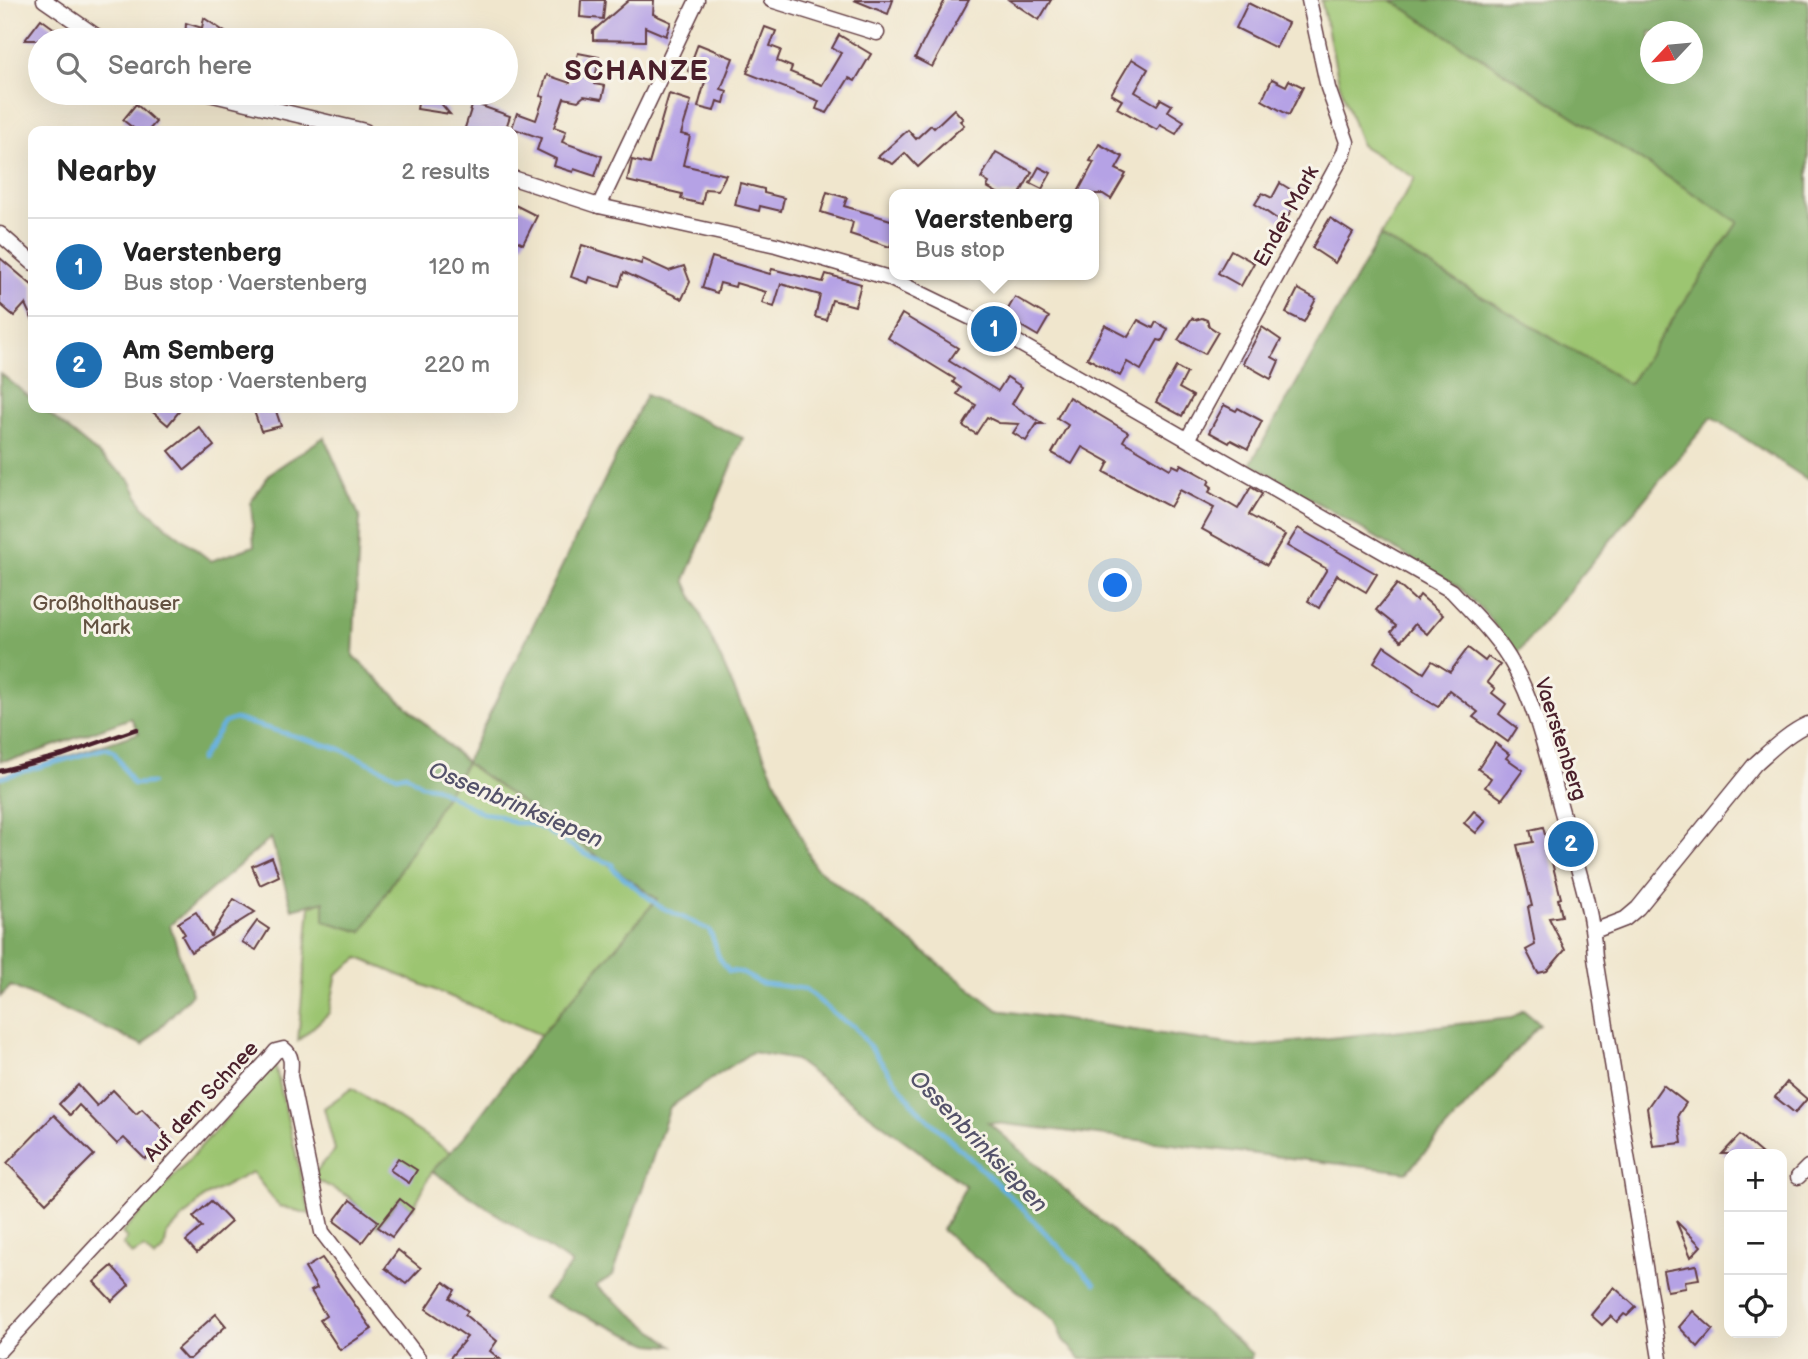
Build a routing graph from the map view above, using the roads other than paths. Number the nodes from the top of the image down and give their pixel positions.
1 (44, 0) edge
2 (697, 0) edge
3 (771, 0) edge
4 (1309, 0) edge
5 (85, 28) edge
6 (877, 33) dead end
7 (256, 105) edge
8 (344, 126) edge
9 (518, 180) edge
10 (599, 206) junction
11 (0, 234) edge
12 (28, 258) edge
13 (889, 278) edge
14 (893, 280) edge
15 (1188, 438) junction
16 (1808, 724) edge
17 (1594, 931) junction
18 (0, 1350) edge
19 (418, 1359) edge
20 (1660, 1359) edge

1 - 5 street
2 - 10 street
3 - 6 street
4 - 15 street, Ender Mark
7 - 8 street
9 - 10 street, Vaerstenberg
10 - 13 street, Vaerstenberg
11 - 12 street
14 - 15 street, Vaerstenberg
15 - 17 street, Vaerstenberg
16 - 17 street
17 - 20 street, Vaerstenberg
18 - 19 street, Auf dem Schnee

